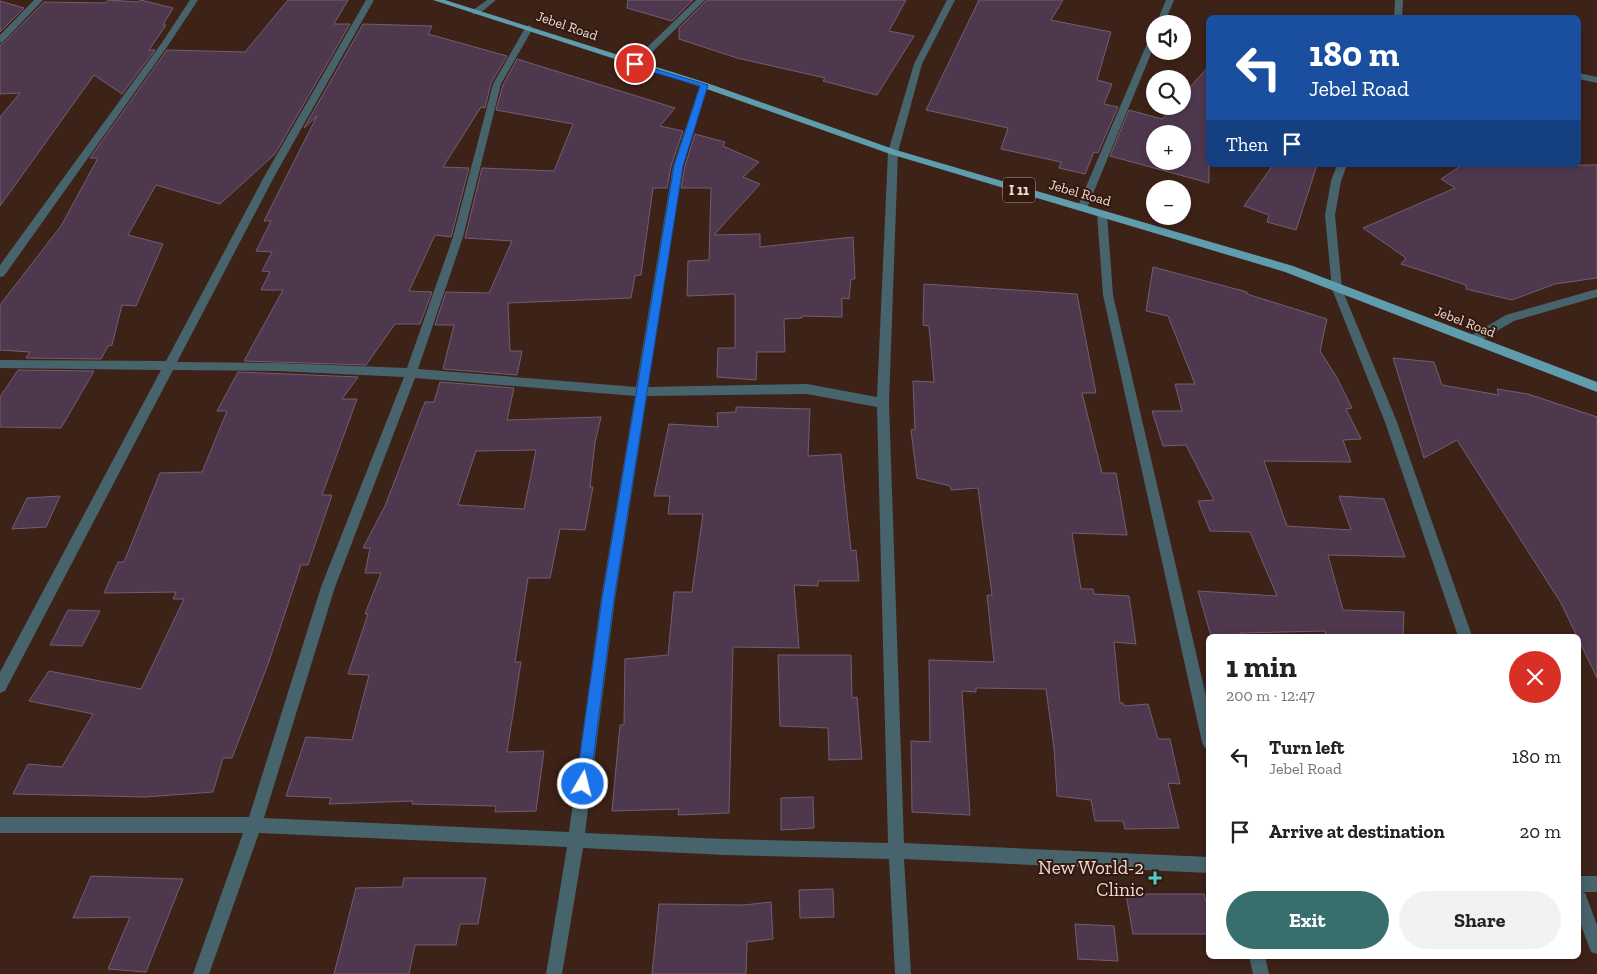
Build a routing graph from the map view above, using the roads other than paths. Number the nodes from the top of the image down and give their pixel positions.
1 (39, 0) edge
2 (194, 0) edge
3 (370, 0) edge
4 (437, 0) edge
5 (492, 0) edge
6 (701, 0) edge
7 (951, 0) edge
8 (1170, 0) edge
9 (1399, 0) edge
10 (476, 12) junction
11 (1164, 15) edge
12 (1398, 15) edge
13 (528, 28) junction
14 (0, 40) edge
15 (1146, 55) edge
16 (635, 64) junction
17 (1581, 76) edge
18 (1597, 80) edge
19 (704, 85) junction
20 (893, 152) junction
21 (1342, 167) edge
22 (1082, 208) junction
23 (1102, 214) junction
24 (0, 273) edge
25 (1338, 289) junction
26 (1597, 293) edge
27 (1474, 339) junction
28 (0, 364) edge
29 (170, 366) junction
30 (411, 373) junction
31 (1597, 387) edge
32 (641, 392) junction
33 (883, 403) junction
34 (1464, 634) edge
35 (0, 686) edge
36 (1206, 729) edge
37 (254, 825) junction
38 (0, 826) edge
39 (576, 840) junction
40 (896, 851) junction
41 (1206, 865) edge
42 (1581, 884) edge
43 (1597, 884) edge
44 (1581, 904) edge
45 (1597, 946) edge
46 (1258, 959) edge
47 (201, 974) edge
48 (554, 974) edge
49 (903, 974) edge
50 (1261, 974) edge

1 - 14 street
2 - 24 street
3 - 29 street
4 - 10 main road, Jebel Road / I 11
5 - 10 street
6 - 16 street
7 - 20 street
8 - 11 street
9 - 12 street
10 - 13 main road, Jebel Road / I 11
13 - 16 main road, Jebel Road / I 11
13 - 30 street
15 - 22 street
16 - 19 main road, Jebel Road / I 11
17 - 18 street
19 - 20 main road, Jebel Road / I 11
19 - 32 street
20 - 22 main road, Jebel Road / I 11
20 - 33 street
21 - 25 street
22 - 23 main road, Jebel Road / I 11
23 - 25 main road, Jebel Road / I 11
23 - 36 street
25 - 27 main road, Jebel Road / I 11
25 - 34 street
26 - 27 street
27 - 31 main road, Jebel Road / I 11
28 - 29 street
29 - 30 street
29 - 35 street
30 - 32 street
30 - 37 street
32 - 33 street
32 - 39 street
33 - 40 street
37 - 38 street
37 - 39 street
37 - 47 street
39 - 40 street
39 - 48 street
40 - 41 street
40 - 49 street
42 - 43 street
44 - 45 street
46 - 50 street

